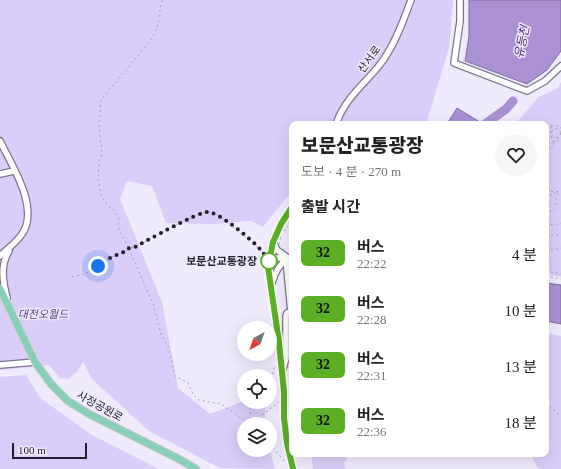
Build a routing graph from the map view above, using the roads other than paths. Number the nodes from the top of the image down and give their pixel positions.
1 (411, 0) edge
2 (460, 0) edge
3 (561, 66) edge
4 (337, 121) edge
5 (0, 141) edge
6 (14, 170) junction
7 (0, 174) edge
8 (289, 212) edge
9 (273, 242) junction
10 (13, 244) junction
11 (0, 256) edge
12 (270, 258) junction
13 (289, 258) edge
14 (271, 284) junction
15 (0, 289) edge
16 (7, 303) junction
17 (289, 313) edge
18 (35, 362) junction
19 (0, 365) edge
20 (282, 373) junction
21 (289, 452) edge
22 (290, 457) edge
23 (196, 469) edge
24 (293, 469) edge

1 - 4 street, 산서로
2 - 3 street
5 - 6 street
6 - 7 street
6 - 10 street
8 - 9 street
9 - 12 street
9 - 13 street
10 - 11 street
10 - 16 street
12 - 13 street
12 - 14 street
13 - 14 street
14 - 20 street
15 - 16 main road, 사정공원로
16 - 18 main road, 사정공원로
17 - 20 street
18 - 19 street
18 - 23 main road, 사정공원로
20 - 21 street
22 - 24 street

